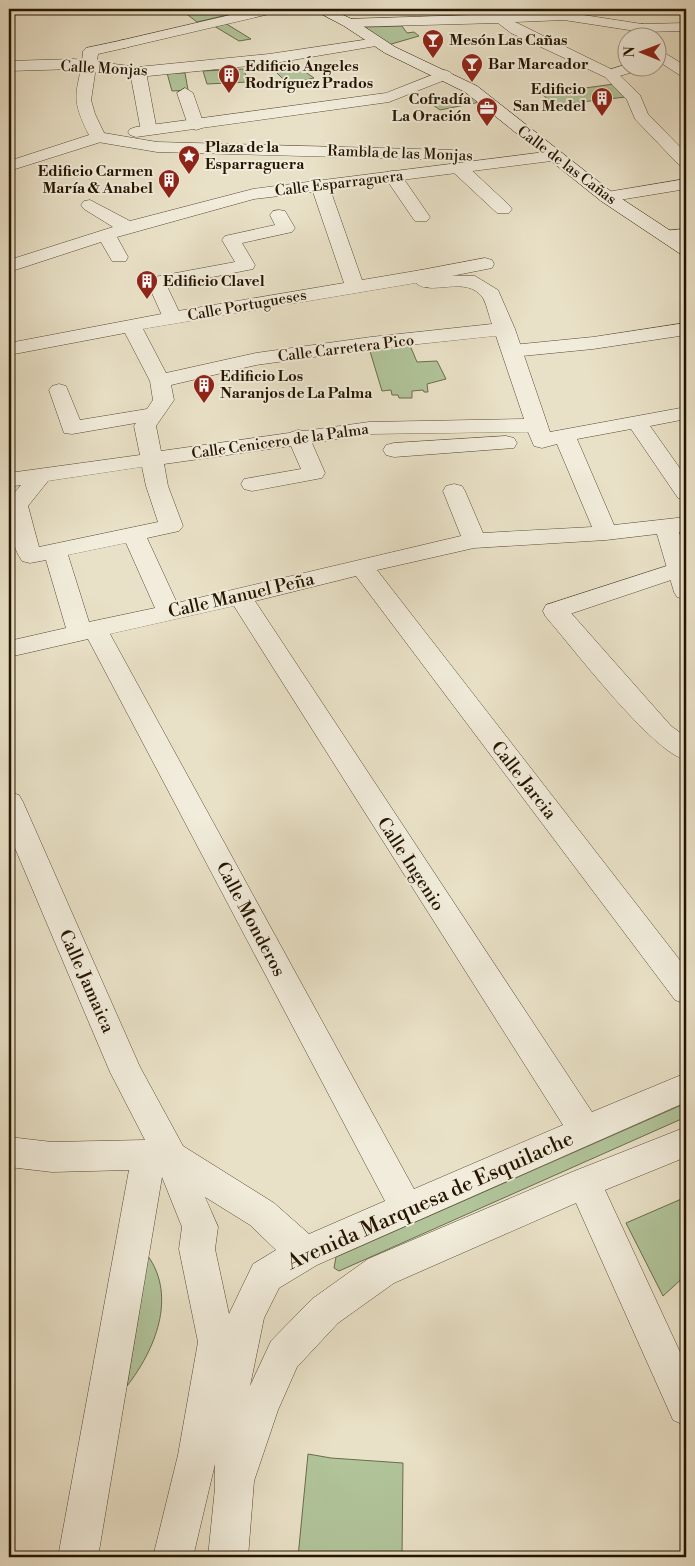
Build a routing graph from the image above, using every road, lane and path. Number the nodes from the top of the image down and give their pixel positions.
1 (273, 9) edge
2 (319, 9) edge
3 (507, 15) edge
4 (349, 23) junction
5 (645, 27) edge
6 (686, 27) edge
7 (377, 42) junction
8 (668, 62) edge
9 (9, 66) edge
10 (91, 66) junction
11 (138, 72) junction
12 (618, 72) edge
13 (686, 73) edge
14 (610, 74) junction
15 (445, 75) junction
16 (184, 93) dead end
17 (196, 125) junction
18 (149, 131) junction
19 (98, 137) junction
20 (553, 156) junction
21 (686, 162) edge
22 (9, 166) edge
23 (459, 168) junction
24 (393, 176) junction
25 (686, 184) edge
26 (320, 185) junction
27 (267, 192) junction
28 (606, 197) junction
29 (90, 205) dead end
30 (503, 209) dead end
31 (421, 217) dead end
32 (128, 228) junction
33 (106, 234) junction
34 (686, 234) edge
35 (668, 235) junction
36 (686, 249) edge
37 (120, 257) dead end
38 (485, 264) dead end
39 (9, 266) edge
40 (421, 276) junction
41 (354, 286) junction
42 (172, 318) junction
43 (132, 327) junction
44 (505, 329) junction
45 (686, 329) edge
46 (9, 349) edge
47 (512, 351) junction
48 (160, 381) junction
49 (59, 390) dead end
50 (686, 413) edge
51 (153, 414) junction
52 (637, 423) junction
53 (540, 433) junction
54 (564, 435) junction
55 (298, 436) junction
56 (394, 450) dead end
57 (152, 459) junction
58 (41, 475) junction
59 (9, 480) edge
60 (252, 484) dead end
61 (454, 491) dead end
62 (686, 493) edge
63 (676, 525) edge
64 (606, 533) junction
65 (134, 535) junction
66 (474, 542) junction
67 (55, 552) junction
68 (362, 568) junction
69 (680, 569) junction
70 (686, 592) edge
71 (240, 597) junction
72 (168, 611) junction
73 (88, 630) junction
74 (9, 649) edge
75 (686, 751) edge
76 (9, 802) edge
77 (686, 991) edge
78 (686, 1087) edge
79 (585, 1130) junction
80 (686, 1142) edge
81 (9, 1152) edge
82 (160, 1156) junction
83 (584, 1183) junction
84 (407, 1209) junction
85 (304, 1253) junction
86 (686, 1407) edge
87 (235, 1488) junction
88 (78, 1557) edge
89 (173, 1557) edge
90 (228, 1557) edge

1 - 10 street
2 - 4 street, Calle de las Cañas
3 - 4 street
3 - 5 street
3 - 14 street
4 - 7 street, Calle de las Cañas
5 - 6 street
7 - 11 street, Calle Monjas
7 - 15 street, Calle de las Cañas
8 - 13 street
9 - 10 street, Calle Monjas
10 - 11 street, Calle Monjas
10 - 19 street
11 - 18 street
12 - 14 street
14 - 21 street
15 - 17 street
15 - 20 street, Calle de las Cañas
16 - 17 street
17 - 18 street
18 - 19 street
19 - 20 street, Rambla de las Monjas
19 - 22 street
20 - 23 street, Calle Esparraguera
20 - 28 street, Calle de las Cañas
23 - 24 street, Calle Esparraguera
23 - 30 street
24 - 26 street, Calle Esparraguera
24 - 31 street
25 - 28 street
26 - 27 street, Calle Esparraguera
26 - 41 street
27 - 32 street, Calle Esparraguera
27 - 42 street
28 - 35 street, Calle de las Cañas
29 - 32 street
32 - 33 street, Calle Esparraguera
33 - 37 street
33 - 39 street, Calle Esparraguera
34 - 35 street
35 - 36 street, Calle de las Cañas
38 - 40 street, Calle Portugueses
40 - 41 street, Calle Portugueses
40 - 44 street
41 - 42 street, Calle Portugueses
42 - 43 street, Calle Portugueses
43 - 46 street, Calle Portugueses
43 - 48 street
44 - 47 street
44 - 48 street, Calle Carretera Pico
45 - 47 street
47 - 53 street
48 - 51 street
49 - 51 street
50 - 52 street, Calle Cenicero de la Palma
51 - 57 street
52 - 54 street, Calle Cenicero de la Palma
52 - 62 street
53 - 54 street, Calle Cenicero de la Palma
53 - 55 street, Calle Cenicero de la Palma
53 - 56 street, Calle Cenicero de la Palma
54 - 64 street
55 - 57 street, Calle Cenicero de la Palma
55 - 60 street
57 - 58 street, Calle Cenicero de la Palma
57 - 65 street
58 - 59 street, Calle Cenicero de la Palma
58 - 67 street
61 - 66 street
63 - 64 street, Calle Manuel Peña
63 - 69 street
64 - 66 street, Calle Manuel Peña
65 - 67 street
65 - 72 street
66 - 68 street, Calle Manuel Peña
67 - 73 street, Calle Monderos
68 - 71 street, Calle Manuel Peña
68 - 77 street, Calle Jarcia
69 - 70 street
69 - 75 street
71 - 72 street, Calle Manuel Peña
71 - 79 street, Calle Ingenio
72 - 73 street, Calle Manuel Peña
73 - 74 street, Calle Manuel Peña
73 - 84 street, Calle Monderos
76 - 82 street, Calle Jamaica
78 - 79 street, Avenida Marquesa de Esquilache
79 - 84 street, Avenida Marquesa de Esquilache
80 - 83 street, Avenida Marquesa de Esquilache
81 - 82 street
82 - 85 street
82 - 88 street
82 - 89 street, Calle Jamaica
83 - 86 street
83 - 87 street, Avenida Marquesa de Esquilache
84 - 85 street, Avenida Marquesa de Esquilache
85 - 87 street, Avenida Marquesa de Esquilache
87 - 90 street, Avenida Marquesa de Esquilache

